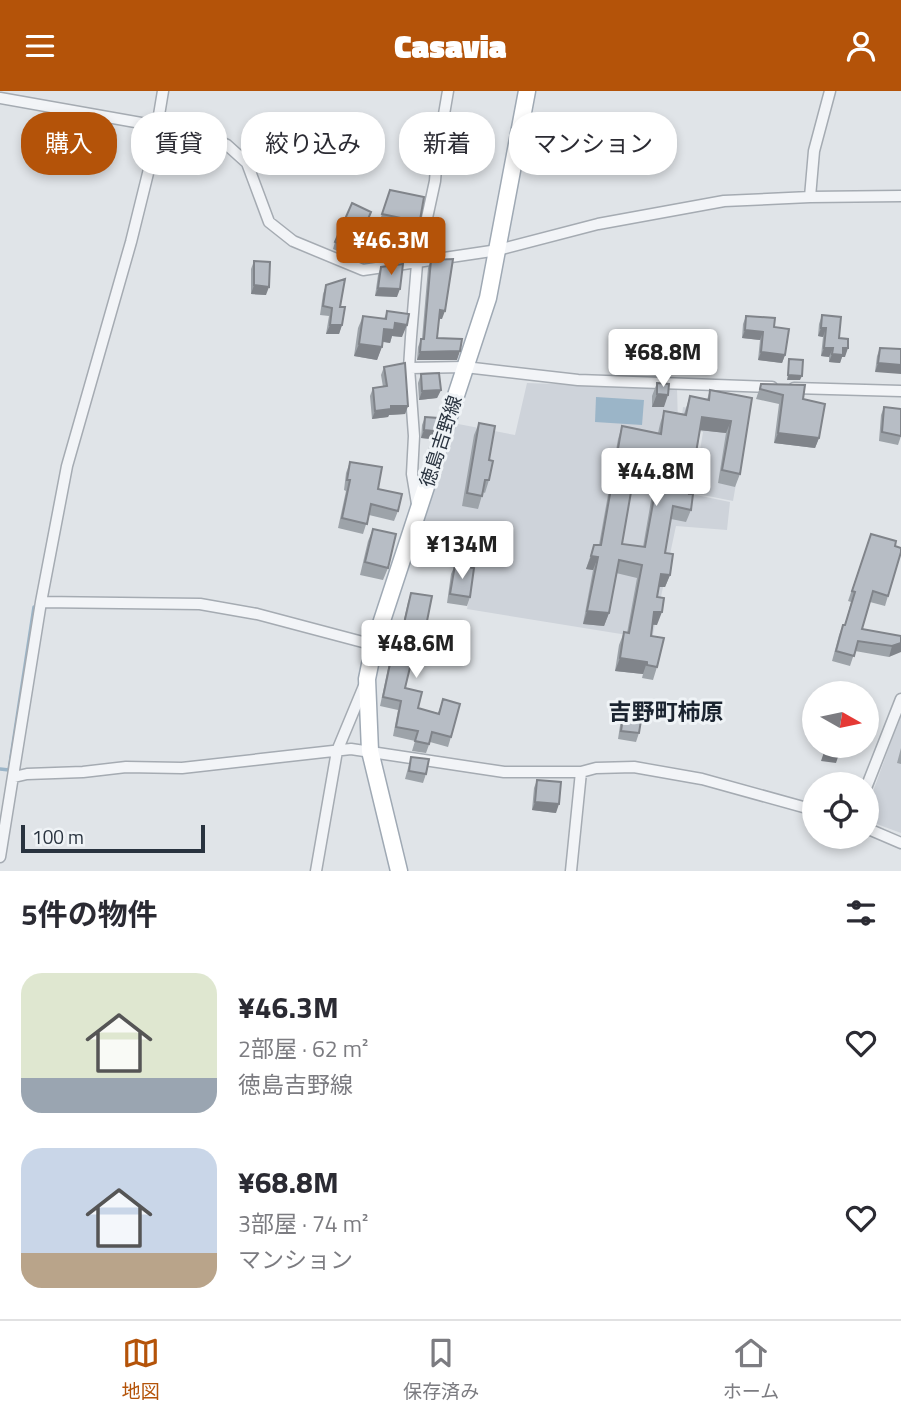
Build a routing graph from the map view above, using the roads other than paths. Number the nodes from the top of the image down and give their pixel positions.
1 (163, 91) edge
2 (527, 91) edge
3 (830, 91) edge
4 (446, 92) edge
5 (0, 98) edge
6 (160, 112) edge
7 (131, 121) edge
8 (227, 145) edge
9 (147, 175) edge
10 (901, 196) edge
11 (810, 197) junction
12 (498, 250) junction
13 (417, 264) junction
14 (465, 367) junction
15 (410, 368) junction
16 (901, 391) edge
17 (418, 508) junction
18 (41, 602) junction
19 (374, 645) junction
20 (367, 679) junction
21 (901, 699) edge
22 (337, 751) junction
23 (370, 751) junction
24 (581, 772) junction
25 (872, 772) edge
26 (14, 777) junction
27 (802, 807) edge
28 (879, 834) edge
29 (901, 843) edge
30 (0, 857) edge
31 (316, 871) edge
32 (399, 871) edge
33 (571, 871) edge

1 - 6 street
2 - 12 main road, 徳島吉野線
3 - 11 street
4 - 13 street
5 - 7 street
8 - 13 street
9 - 18 street
10 - 11 street
11 - 12 street
12 - 13 street
12 - 14 main road, 徳島吉野線
13 - 15 street
14 - 15 street
14 - 16 street
14 - 17 main road, 徳島吉野線
15 - 17 street
17 - 19 main road, 徳島吉野線
18 - 19 street
18 - 26 street
19 - 20 main road, 徳島吉野線
20 - 22 street
20 - 23 main road, 徳島吉野線
21 - 25 street
22 - 23 street
22 - 26 street
22 - 31 street
23 - 24 street
23 - 32 main road, 徳島吉野線
24 - 27 street
24 - 33 street
26 - 30 street
28 - 29 street

